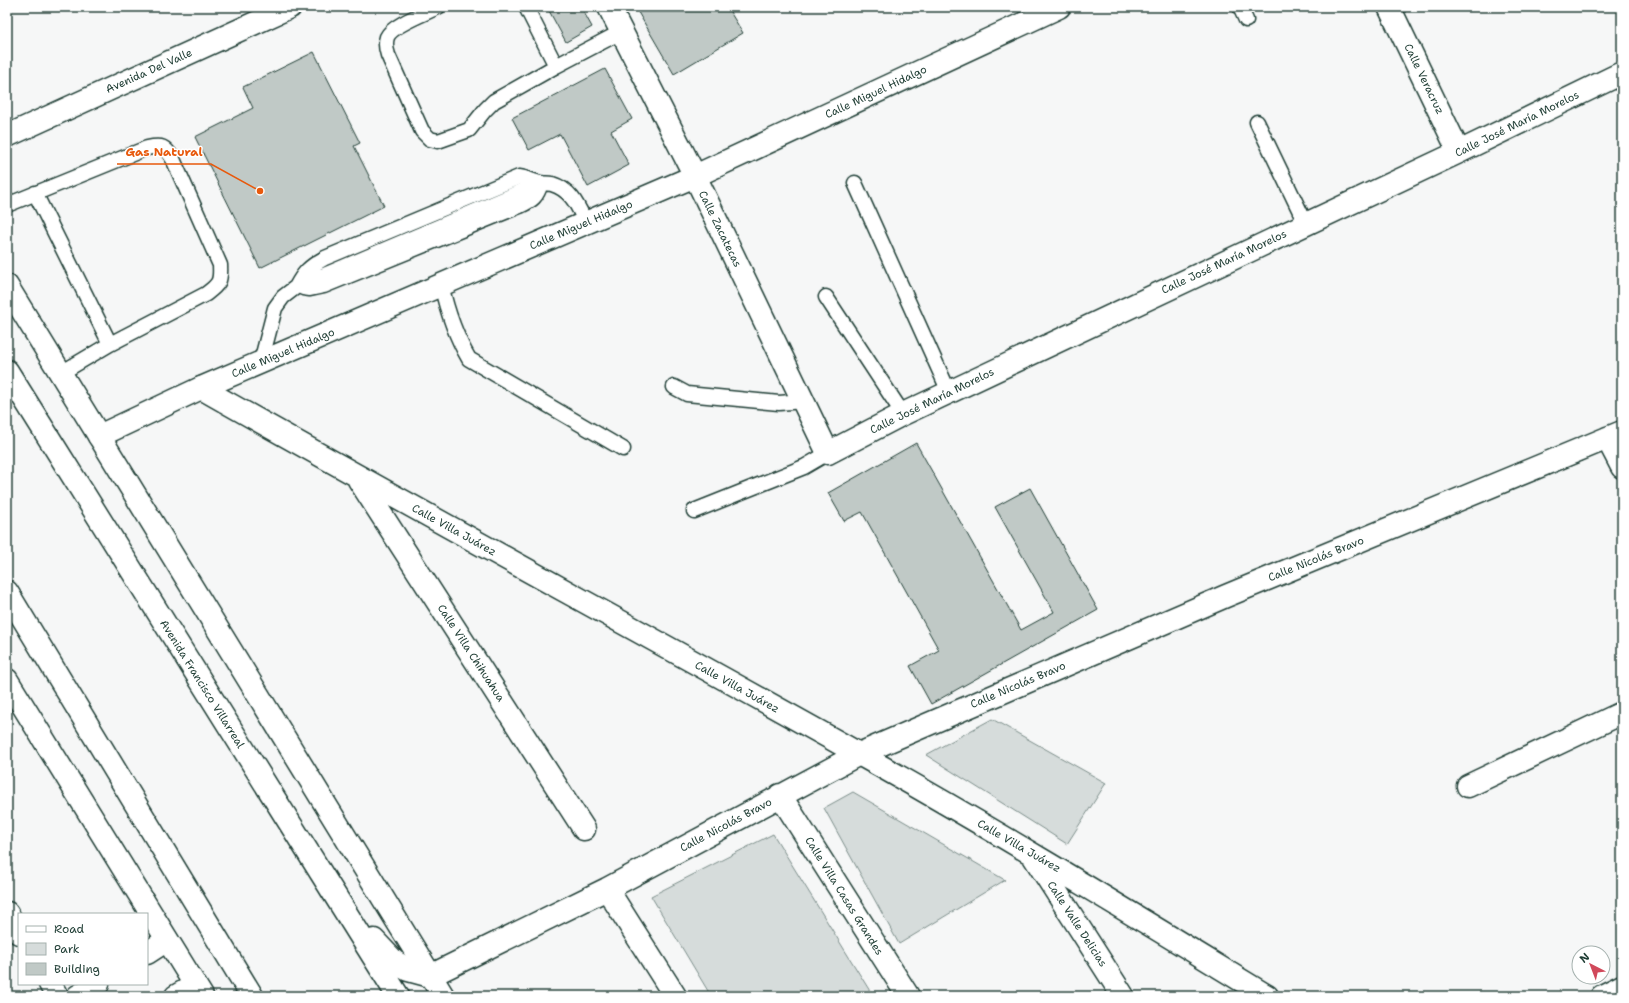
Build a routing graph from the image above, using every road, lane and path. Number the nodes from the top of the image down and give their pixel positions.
1 (290, 7) edge
2 (438, 7) edge
3 (526, 7) edge
4 (609, 7) edge
5 (1059, 7) edge
6 (1240, 7) edge
7 (1389, 7) edge
8 (1246, 20) dead end
9 (621, 32) junction
10 (556, 66) junction
11 (1622, 73) edge
12 (1257, 122) dead end
13 (7, 136) edge
14 (1460, 152) junction
15 (695, 176) junction
16 (541, 183) junction
17 (855, 183) dead end
18 (35, 193) junction
19 (7, 205) edge
20 (586, 223) junction
21 (1306, 224) junction
22 (442, 284) junction
23 (7, 286) edge
24 (296, 287) junction
25 (826, 297) dead end
26 (110, 344) junction
27 (261, 362) junction
28 (7, 372) edge
29 (61, 374) junction
30 (674, 387) dead end
31 (201, 388) junction
32 (949, 392) junction
33 (803, 401) junction
34 (902, 414) junction
35 (1615, 435) edge
36 (99, 436) junction
37 (623, 448) dead end
38 (828, 453) junction
39 (1622, 468) edge
40 (358, 477) junction
41 (694, 511) dead end
42 (7, 592) edge
43 (7, 680) edge
44 (1622, 713) edge
45 (859, 754) junction
46 (1468, 786) dead end
47 (780, 795) junction
48 (584, 829) dead end
49 (1031, 852) junction
50 (607, 889) junction
51 (340, 904) junction
52 (7, 913) edge
53 (18, 931) edge
54 (167, 940) junction
55 (148, 952) edge
56 (430, 976) junction
57 (51, 985) edge
58 (96, 985) edge
59 (1622, 986) edge
60 (198, 990) edge
61 (57, 996) edge
62 (78, 996) edge
63 (176, 996) edge
64 (252, 996) edge
65 (398, 996) edge
66 (443, 996) edge
67 (675, 996) edge
68 (908, 996) edge
69 (1123, 996) edge
70 (1267, 996) edge
71 (1602, 996) edge

1 - 13 main road, Avenida Del Valle
2 - 10 lane
3 - 10 lane
4 - 9 main road, Calle Zacatecas
5 - 15 main road, Calle Miguel Hidalgo
6 - 8 lane
7 - 14 main road, Calle Veracruz
9 - 10 lane
9 - 15 main road, Calle Zacatecas
11 - 14 main road, Calle José María Morelos
12 - 21 lane
14 - 21 main road, Calle José María Morelos
15 - 20 main road, Calle Miguel Hidalgo
15 - 33 main road, Calle Zacatecas
16 - 20 lane
16 - 24 lane
16 - 24 lane
17 - 32 lane
18 - 19 lane
18 - 26 lane
18 - 26 lane
20 - 22 main road, Calle Miguel Hidalgo
21 - 32 main road, Calle José María Morelos
22 - 27 main road, Calle Miguel Hidalgo
22 - 37 lane
23 - 29 main road
24 - 27 lane
25 - 34 lane
26 - 29 lane
27 - 31 main road, Calle Miguel Hidalgo
28 - 51 main road, Avenida Francisco Villarreal
29 - 36 main road
30 - 33 lane
31 - 36 main road, Calle Miguel Hidalgo
31 - 40 main road, Calle Villa Juárez
32 - 34 main road, Calle José María Morelos
33 - 38 main road, Calle Zacatecas
34 - 38 main road, Calle José María Morelos
35 - 39 main road
35 - 45 main road, Calle Nicolás Bravo
36 - 56 main road
38 - 41 lane
40 - 45 main road, Calle Villa Juárez
40 - 48 main road, Calle Villa Chihuahua
42 - 64 main road
43 - 54 main road
44 - 46 main road
45 - 47 main road, Calle Nicolás Bravo
45 - 49 main road, Calle Villa Juárez
47 - 50 main road, Calle Nicolás Bravo
47 - 68 main road, Calle Villa Casas Grandes
49 - 69 main road, Calle Valle Delicias
49 - 70 main road, Calle Villa Juárez
50 - 56 main road, Calle Nicolás Bravo
50 - 67 main road
51 - 56 main road
51 - 65 main road, Avenida Francisco Villarreal
52 - 53 main road
54 - 55 main road
54 - 60 main road
56 - 66 main road
57 - 61 main road
58 - 62 main road
59 - 71 main road
60 - 63 main road

